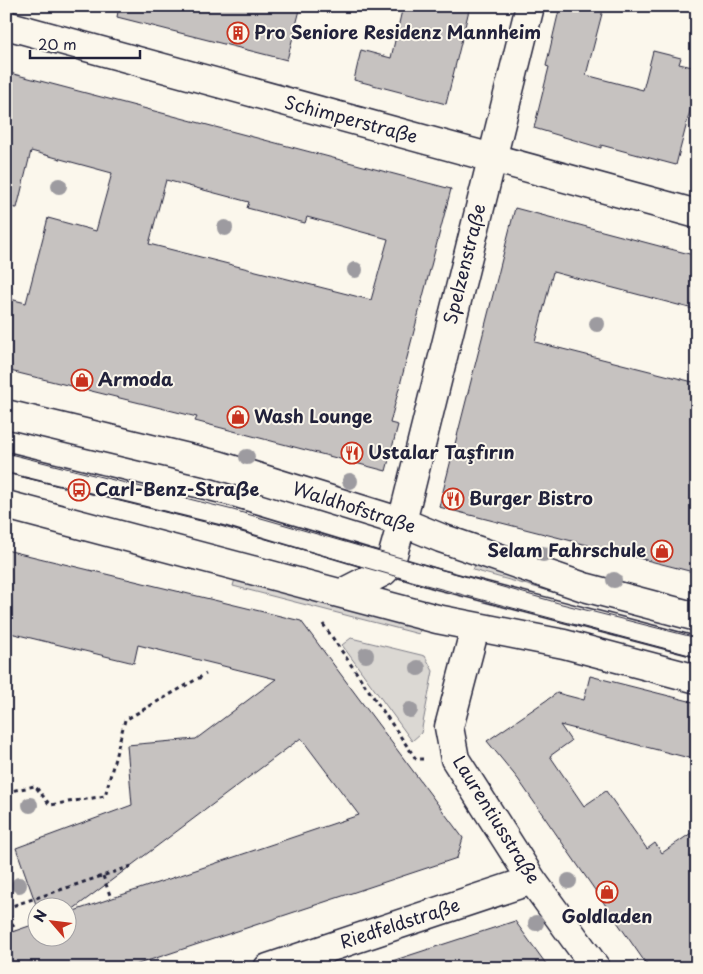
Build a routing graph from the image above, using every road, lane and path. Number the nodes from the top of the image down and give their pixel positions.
1 (530, 6) edge
2 (6, 25) edge
3 (491, 158) junction
4 (697, 214) edge
5 (6, 414) edge
6 (6, 462) edge
7 (6, 505) edge
8 (402, 522) junction
9 (390, 565) junction
10 (342, 593) junction
11 (318, 617) dead end
12 (697, 617) edge
13 (475, 628) junction
14 (697, 647) edge
15 (206, 674) dead end
16 (697, 679) edge
17 (455, 759) junction
18 (6, 792) edge
19 (135, 865) dead end
20 (103, 876) junction
21 (532, 880) junction
22 (110, 898) dead end
23 (7, 908) edge
24 (14, 931) dead end
25 (268, 968) edge
26 (596, 968) edge

1 - 3 street, Spelzenstraße
2 - 3 street, Schimperstraße
3 - 4 street, Schimperstraße
3 - 8 street, Spelzenstraße
5 - 8 street, Waldhofstraße
6 - 9 lane
7 - 10 street
8 - 9 street, Spelzenstraße
8 - 12 street, Waldhofstraße
9 - 10 street
9 - 14 lane
10 - 13 street
11 - 17 path
13 - 16 street
13 - 17 street, Laurentiusstraße
15 - 18 path
17 - 21 street, Laurentiusstraße
19 - 20 path
20 - 22 path
20 - 23 path
21 - 25 street, Riedfeldstraße
21 - 26 street, Laurentiusstraße
23 - 24 path

